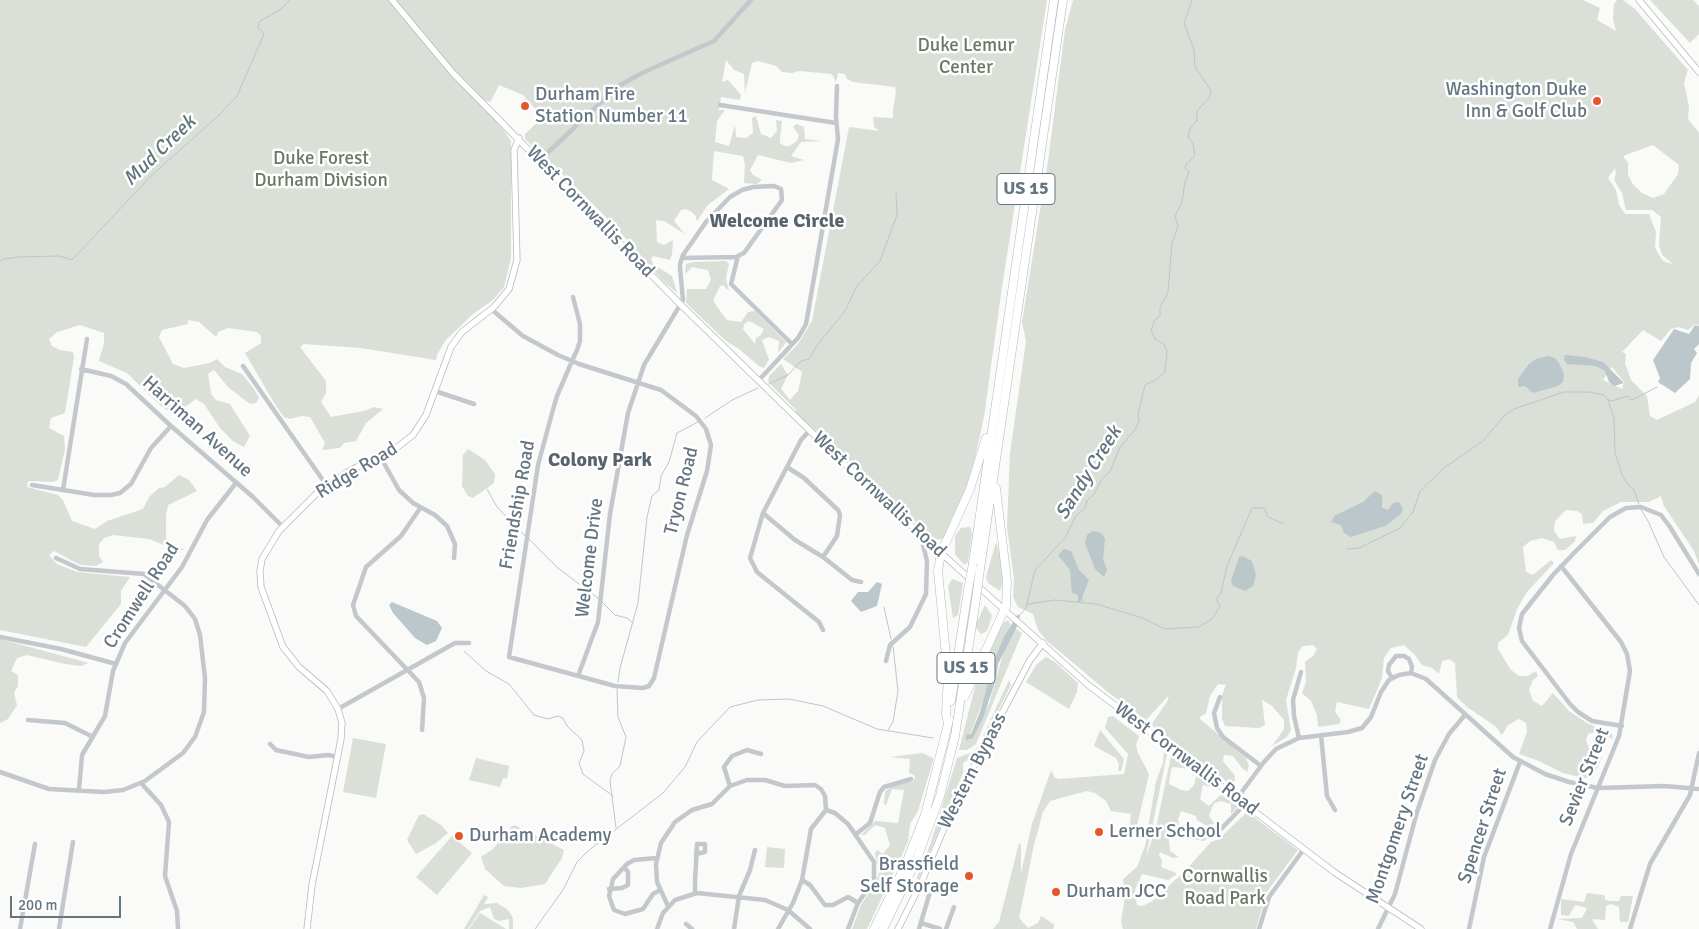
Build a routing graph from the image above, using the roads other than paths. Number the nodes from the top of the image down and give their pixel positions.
1 (392, 0) edge
2 (751, 0) edge
3 (1054, 0) edge
4 (1063, 0) edge
5 (1639, 0) edge
6 (1699, 72) edge
7 (837, 86) dead end
8 (720, 105) dead end
9 (836, 123) junction
10 (519, 138) junction
11 (524, 144) junction
12 (516, 155) junction
13 (540, 160) junction
14 (738, 256) junction
15 (682, 258) junction
16 (573, 297) dead end
17 (680, 304) junction
18 (491, 309) junction
19 (86, 339) dead end
20 (792, 344) junction
21 (572, 361) junction
22 (243, 366) dead end
23 (81, 369) junction
24 (999, 378) junction
25 (759, 380) junction
26 (637, 381) junction
27 (435, 391) junction
28 (474, 404) dead end
29 (171, 426) junction
30 (810, 430) junction
31 (380, 456) junction
32 (787, 467) junction
33 (994, 471) junction
34 (236, 483) junction
35 (32, 485) dead end
36 (327, 486) junction
37 (63, 490) junction
38 (421, 507) junction
39 (763, 513) junction
40 (283, 526) junction
41 (927, 540) junction
42 (941, 553) junction
43 (823, 557) junction
44 (56, 558) dead end
45 (454, 558) dead end
46 (1561, 566) junction
47 (1699, 574) edge
48 (861, 582) dead end
49 (164, 589) junction
50 (1006, 610) junction
51 (823, 630) dead end
52 (0, 637) edge
53 (470, 642) dead end
54 (1042, 643) junction
55 (886, 661) dead end
56 (116, 664) junction
57 (408, 670) junction
58 (1301, 672) dead end
59 (1411, 673) junction
60 (578, 676) junction
61 (1392, 678) junction
62 (1220, 697) dead end
63 (338, 710) junction
64 (1465, 715) junction
65 (28, 720) dead end
66 (948, 724) junction
67 (1622, 726) junction
68 (422, 730) dead end
69 (1321, 735) junction
70 (955, 736) junction
71 (92, 737) junction
72 (1299, 738) junction
73 (270, 744) dead end
74 (1699, 753) edge
75 (761, 754) dead end
76 (338, 757) junction
77 (1520, 762) junction
78 (1261, 766) junction
79 (0, 772) edge
80 (911, 779) dead end
81 (141, 783) junction
82 (730, 786) junction
83 (1598, 788) junction
84 (1692, 788) junction
85 (79, 790) junction
86 (1699, 790) edge
87 (1238, 797) junction
88 (1246, 803) junction
89 (826, 810) junction
90 (1335, 810) dead end
91 (1214, 833) dead end
92 (856, 834) junction
93 (73, 842) dead end
94 (35, 844) dead end
95 (1304, 849) junction
96 (755, 850) dead end
97 (696, 854) dead end
98 (657, 858) junction
99 (624, 867) junction
100 (802, 880) junction
101 (934, 882) dead end
102 (609, 889) junction
103 (660, 890) junction
104 (695, 893) junction
105 (738, 896) junction
106 (858, 904) junction
107 (668, 906) junction
108 (954, 907) dead end
109 (1388, 909) junction
110 (788, 910) junction
111 (921, 923) junction
112 (686, 924) dead end
113 (20, 929) edge
114 (59, 929) edge
115 (178, 929) edge
116 (306, 929) edge
117 (657, 929) edge
118 (692, 929) edge
119 (734, 929) edge
120 (778, 929) edge
121 (810, 929) edge
122 (848, 929) edge
123 (874, 929) edge
124 (883, 929) edge
125 (898, 929) edge
126 (919, 929) edge
127 (940, 929) edge
128 (946, 929) edge
129 (1260, 929) edge
130 (1378, 929) edge
131 (1421, 929) edge
132 (1470, 929) edge
133 (1550, 929) edge
134 (1630, 929) edge

1 - 10 street, West Cornwallis Road
2 - 13 street
3 - 24 highway, US 15
4 - 33 highway, US 15
5 - 6 street
7 - 9 street
8 - 9 street
9 - 20 street
10 - 11 street, West Cornwallis Road
10 - 12 street, Ridge Road
11 - 12 street
11 - 13 street, West Cornwallis Road
12 - 18 street, Ridge Road
13 - 17 street, West Cornwallis Road
14 - 15 street
14 - 15 street
14 - 20 street
15 - 17 street
16 - 21 street, Friendship Road
17 - 25 street, West Cornwallis Road
17 - 26 street, Welcome Drive
18 - 21 street, Tryon Road
18 - 27 street, Ridge Road
19 - 23 street
20 - 25 street
21 - 26 street, Tryon Road
21 - 60 street, Friendship Road
22 - 36 street
23 - 29 street, Harriman Avenue
23 - 37 street
24 - 42 highway
24 - 66 highway, US 15, bridge
25 - 30 street, West Cornwallis Road
26 - 60 street, Welcome Drive
26 - 60 street, Tryon Road
27 - 28 street
27 - 31 street, Ridge Road
29 - 34 street, Harriman Avenue
29 - 37 street
30 - 32 street
30 - 41 street, West Cornwallis Road
31 - 36 street, Ridge Road
31 - 38 street
32 - 39 street
32 - 43 street
33 - 50 highway
33 - 70 highway, US 15, bridge
34 - 40 street, Harriman Avenue
34 - 49 street, Cromwell Road
35 - 37 street
36 - 40 street, Ridge Road
38 - 45 street
38 - 57 street
39 - 43 street
39 - 51 street
40 - 63 street, Ridge Road
41 - 42 street, West Cornwallis Road
41 - 55 street
42 - 50 street, West Cornwallis Road
42 - 66 highway
43 - 48 street
44 - 49 street
46 - 47 street
46 - 67 street, Sevier Street
46 - 67 street
49 - 56 street, Cromwell Road
49 - 81 street
50 - 54 street, West Cornwallis Road
50 - 70 highway
52 - 56 street
53 - 57 street
54 - 87 street, West Cornwallis Road
54 - 125 street, Western Bypass
56 - 71 street, Cromwell Road
57 - 63 street
57 - 68 street
58 - 72 street
59 - 61 street
59 - 61 street
59 - 64 street
61 - 69 street
62 - 78 street
63 - 76 street, Ridge Road
64 - 77 street
64 - 109 street, Montgomery Street
65 - 71 street
66 - 123 highway, US 15
67 - 83 street, Sevier Street
69 - 72 street
69 - 90 street
70 - 124 highway, US 15
71 - 85 street, Cromwell Road
72 - 78 street
73 - 76 street
74 - 84 street
75 - 82 street
76 - 116 street, Ridge Road
77 - 83 street
77 - 132 street, Spencer Street
78 - 87 street
79 - 85 street
80 - 92 street
81 - 85 street
81 - 115 street
82 - 89 street
82 - 98 street
83 - 84 street
83 - 133 street, Sevier Street
84 - 86 street
84 - 134 street
87 - 88 street, West Cornwallis Road
88 - 91 street
88 - 95 street, West Cornwallis Road
89 - 92 street
89 - 100 street
92 - 106 street
93 - 114 street
94 - 113 street
95 - 109 street, West Cornwallis Road
95 - 129 street
96 - 105 street
97 - 104 street
98 - 99 street
98 - 103 street
99 - 102 street
99 - 102 street
100 - 106 street
100 - 110 street
101 - 111 street
102 - 103 street
103 - 107 street
104 - 105 street
104 - 107 street
105 - 110 street
105 - 119 street
106 - 122 street
107 - 117 street
108 - 128 street
109 - 130 street, Montgomery Street
109 - 131 street, West Cornwallis Road
110 - 120 street
110 - 121 street
111 - 126 street
111 - 127 street
112 - 118 street

